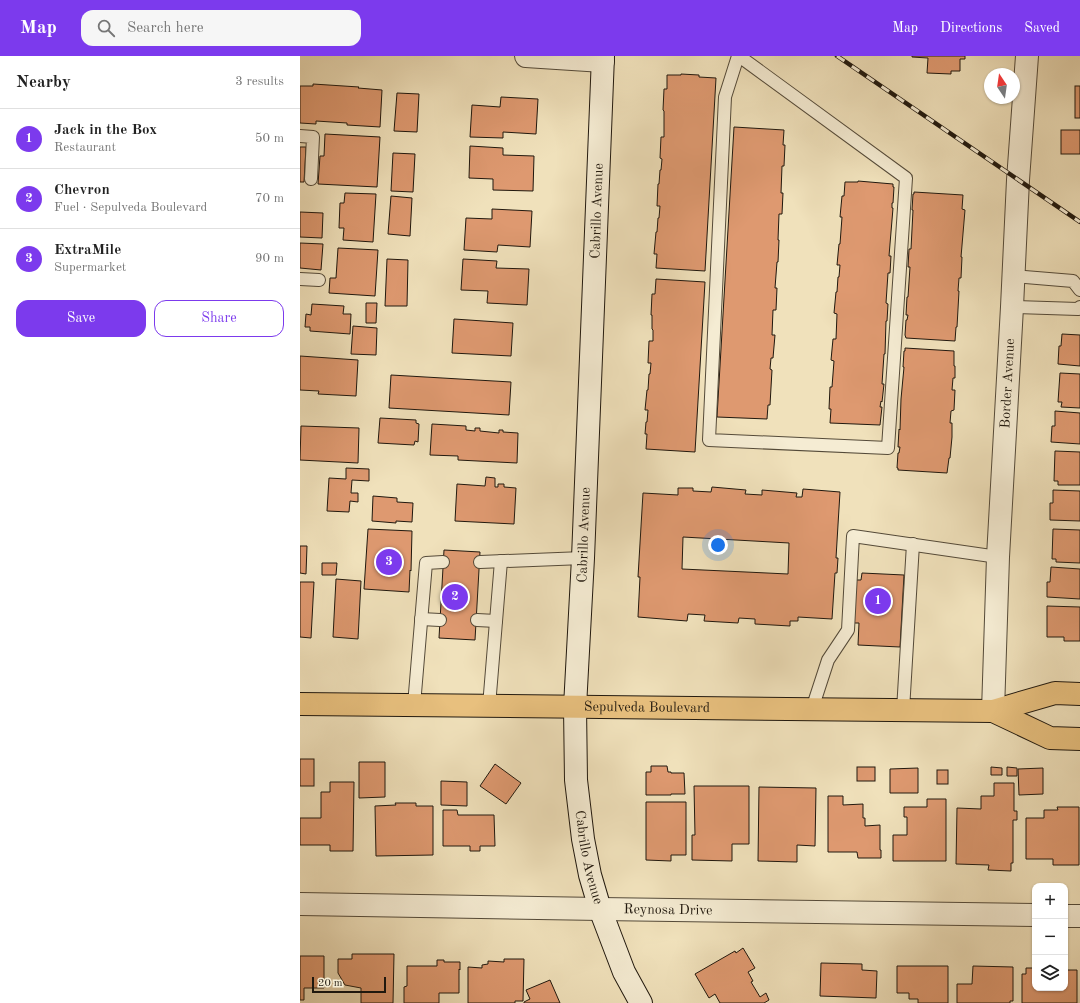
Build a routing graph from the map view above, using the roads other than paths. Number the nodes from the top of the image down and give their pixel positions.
1 (526, 56) edge
2 (739, 56) edge
3 (1027, 56) edge
4 (603, 58) edge
5 (300, 136) edge
6 (311, 178) dead end
7 (1013, 276) junction
8 (300, 279) edge
9 (319, 280) dead end
10 (1080, 290) edge
11 (1012, 307) junction
12 (1080, 307) edge
13 (913, 544) junction
14 (998, 557) junction
15 (583, 558) junction
16 (501, 561) junction
17 (443, 562) dead end
18 (480, 562) dead end
19 (421, 619) junction
20 (440, 620) dead end
21 (477, 620) dead end
22 (496, 621) junction
23 (1080, 694) edge
24 (300, 704) edge
25 (414, 705) junction
26 (489, 706) junction
27 (575, 707) junction
28 (812, 709) junction
29 (903, 710) junction
30 (994, 711) junction
31 (1080, 739) edge
32 (300, 904) edge
33 (600, 910) junction
34 (1032, 915) edge
35 (1068, 916) edge
36 (1080, 916) edge
37 (641, 1003) edge

1 - 4 street
2 - 2 lane
3 - 7 street, Border Avenue
4 - 15 street, Cabrillo Avenue
5 - 6 lane
7 - 10 lane
7 - 11 street, Border Avenue
8 - 9 lane
11 - 12 lane
11 - 14 street, Border Avenue
13 - 14 lane
13 - 28 lane
13 - 29 lane
14 - 30 street, Border Avenue
15 - 16 lane
15 - 27 street, Cabrillo Avenue
16 - 18 lane
16 - 22 lane
17 - 19 lane
19 - 20 lane
19 - 25 lane
21 - 22 lane
22 - 26 lane
23 - 30 main road, Sepulveda Boulevard
24 - 25 main road, Sepulveda Boulevard
25 - 26 main road, Sepulveda Boulevard
26 - 27 main road, Sepulveda Boulevard
27 - 28 main road, Sepulveda Boulevard
27 - 33 street, Cabrillo Avenue
28 - 29 main road, Sepulveda Boulevard
29 - 30 main road, Sepulveda Boulevard
30 - 31 main road, Sepulveda Boulevard
32 - 33 street, Reynosa Drive
33 - 34 street, Reynosa Drive
33 - 37 street, Cabrillo Avenue
35 - 36 street

